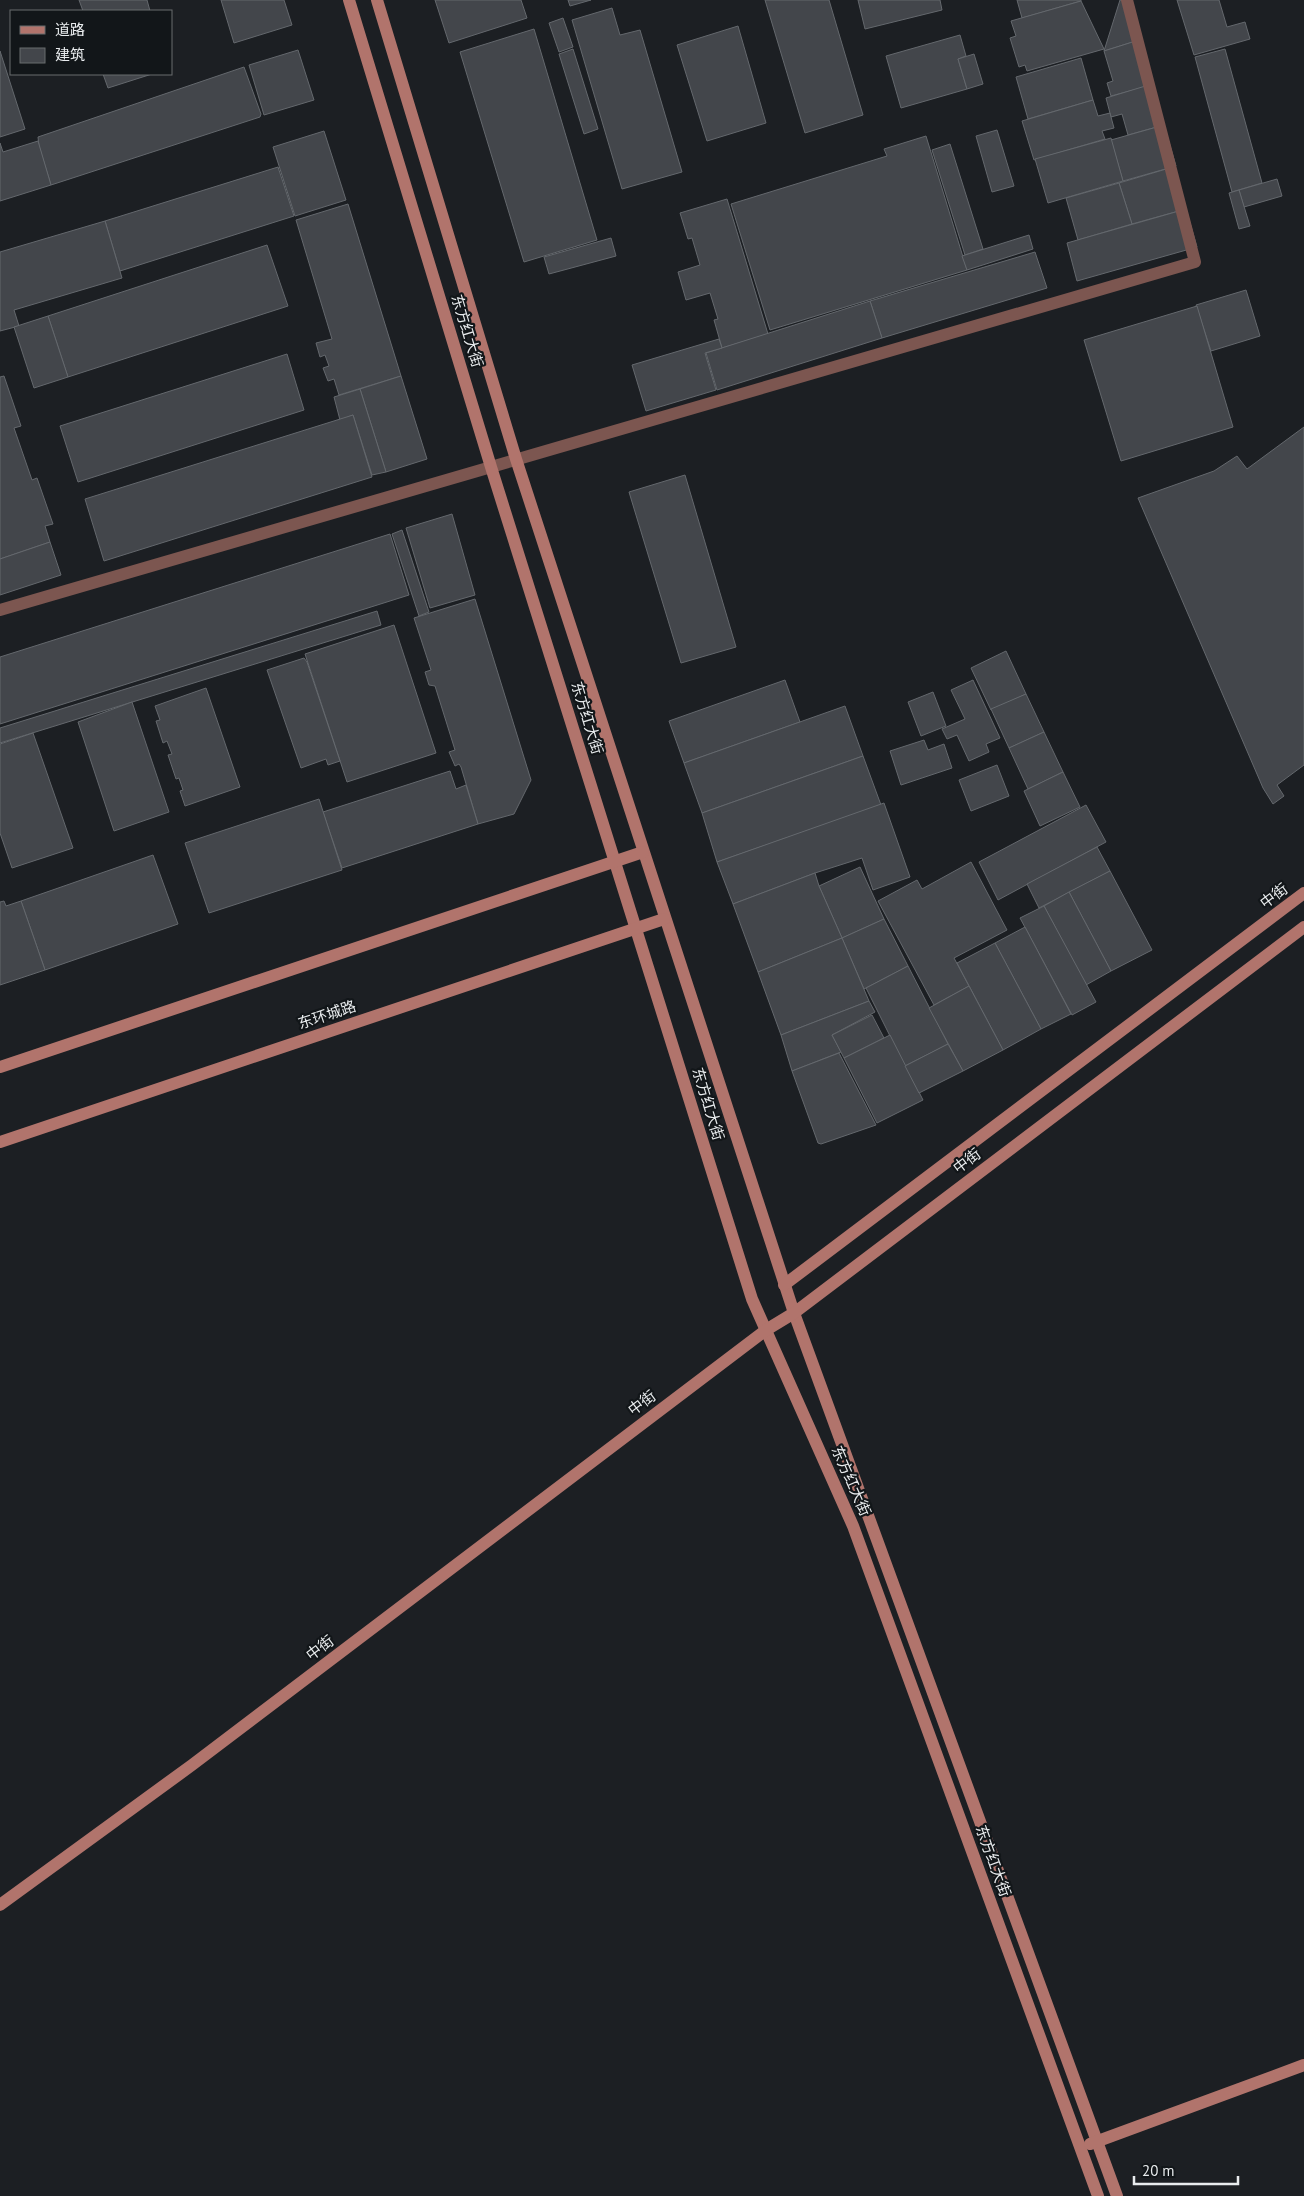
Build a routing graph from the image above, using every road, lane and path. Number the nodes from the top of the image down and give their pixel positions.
1 (349, 0) edge
2 (378, 0) edge
3 (1126, 0) edge
4 (516, 459) junction
5 (491, 467) junction
6 (0, 610) edge
7 (644, 852) junction
8 (615, 862) junction
9 (1304, 893) edge
10 (664, 919) junction
11 (1304, 927) edge
12 (637, 929) junction
13 (0, 1067) edge
14 (0, 1142) edge
15 (784, 1285) junction
16 (794, 1313) junction
17 (766, 1330) junction
18 (0, 1905) edge
19 (1304, 2065) edge
20 (1098, 2141) junction
21 (1081, 2148) junction
22 (1098, 2196) edge
23 (1117, 2196) edge

1 - 5 main road, 东方红大街
2 - 4 main road, 东方红大街
3 - 4 street
4 - 5 street
4 - 7 main road, 东方红大街
5 - 6 street
5 - 8 main road, 东方红大街
7 - 8 main road
7 - 10 main road, 东方红大街
8 - 12 main road, 东方红大街
8 - 13 main road
9 - 15 main road, 中街
10 - 12 main road, 东环城路
10 - 15 main road, 东方红大街
11 - 16 main road, 中街
12 - 14 main road, 东环城路
12 - 17 main road, 东方红大街
15 - 16 main road, 东方红大街
16 - 17 main road, 中街
16 - 20 main road, 东方红大街
17 - 18 main road, 中街
17 - 21 main road, 东方红大街
19 - 20 main road
20 - 21 main road
20 - 23 main road, 东方红大街
21 - 22 main road, 东方红大街

